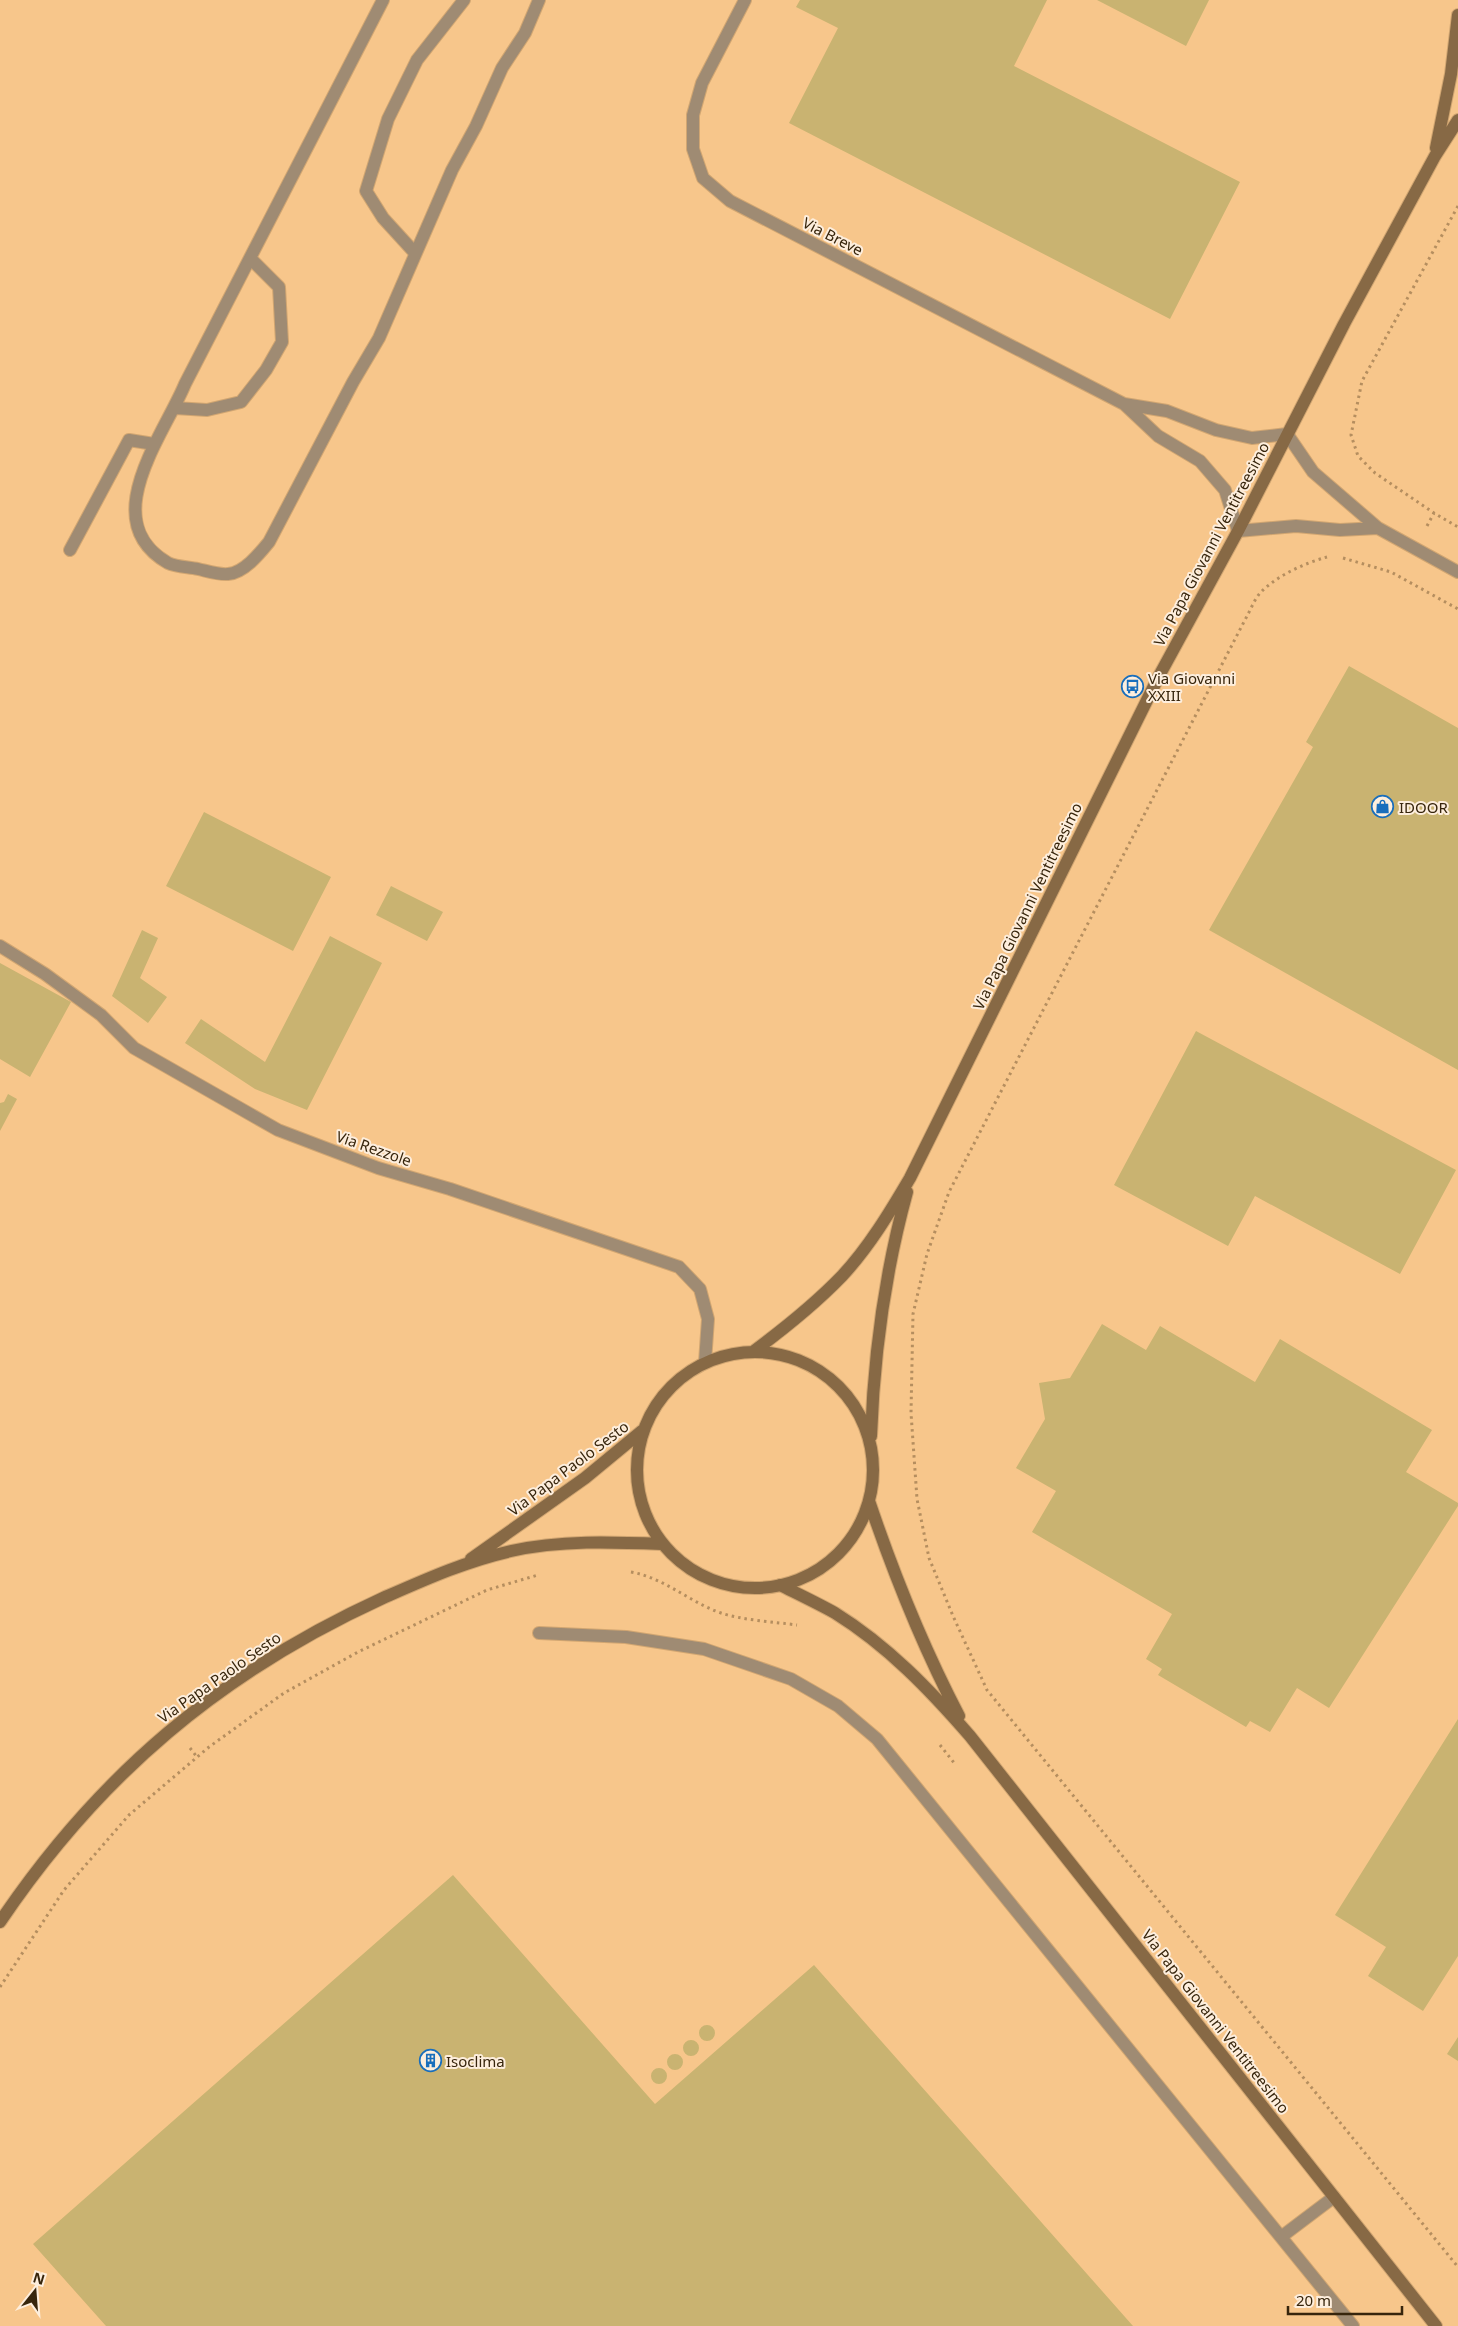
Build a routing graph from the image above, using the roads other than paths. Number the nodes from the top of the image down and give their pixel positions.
1 (383, 0) edge
2 (464, 0) edge
3 (539, 0) edge
4 (745, 0) edge
5 (1458, 15) edge
6 (1458, 120) edge
7 (1435, 156) junction
8 (415, 253) junction
9 (250, 258) junction
10 (1124, 404) junction
11 (175, 408) junction
12 (1287, 434) junction
13 (154, 444) junction
14 (1378, 528) junction
15 (1238, 531) junction
16 (70, 550) dead end
17 (1458, 572) edge
18 (0, 946) edge
19 (910, 1178) junction
20 (754, 1351) junction
21 (705, 1362) junction
22 (642, 1431) junction
23 (870, 1443) junction
24 (869, 1501) junction
25 (662, 1544) junction
26 (463, 1564) junction
27 (780, 1585) junction
28 (539, 1633) dead end
29 (970, 1736) junction
30 (0, 1922) edge
31 (1334, 2197) junction
32 (1281, 2237) junction
33 (1354, 2326) edge
34 (1436, 2326) edge

1 - 9 street
2 - 8 street
3 - 8 street
4 - 10 street, Via Breve
5 - 7 street
6 - 7 street, Via Papa Giovanni Ventitreesimo
7 - 12 street, Via Papa Giovanni Ventitreesimo
8 - 13 street
9 - 11 street
9 - 11 street
10 - 12 street
10 - 15 street
11 - 13 street
12 - 14 street
12 - 15 street, Via Papa Giovanni Ventitreesimo
13 - 16 street
14 - 15 street
14 - 17 street
15 - 19 street, Via Papa Giovanni Ventitreesimo
18 - 21 street, Via Rezzole
19 - 20 street, Via Papa Giovanni Ventitreesimo
19 - 23 street, Via Papa Giovanni Ventitreesimo
20 - 21 street
20 - 23 street
21 - 22 street
22 - 25 street
22 - 26 street, Via Papa Paolo Sesto
23 - 24 street
24 - 27 street
24 - 29 street, Via Papa Giovanni Ventitreesimo
25 - 26 street, Via Papa Paolo Sesto
25 - 27 street
26 - 30 street, Via Papa Paolo Sesto
27 - 29 street, Via Papa Giovanni Ventitreesimo
28 - 32 street
29 - 31 street, Via Papa Giovanni Ventitreesimo
31 - 32 street
31 - 34 street, Via Papa Giovanni Ventitreesimo
32 - 33 street

